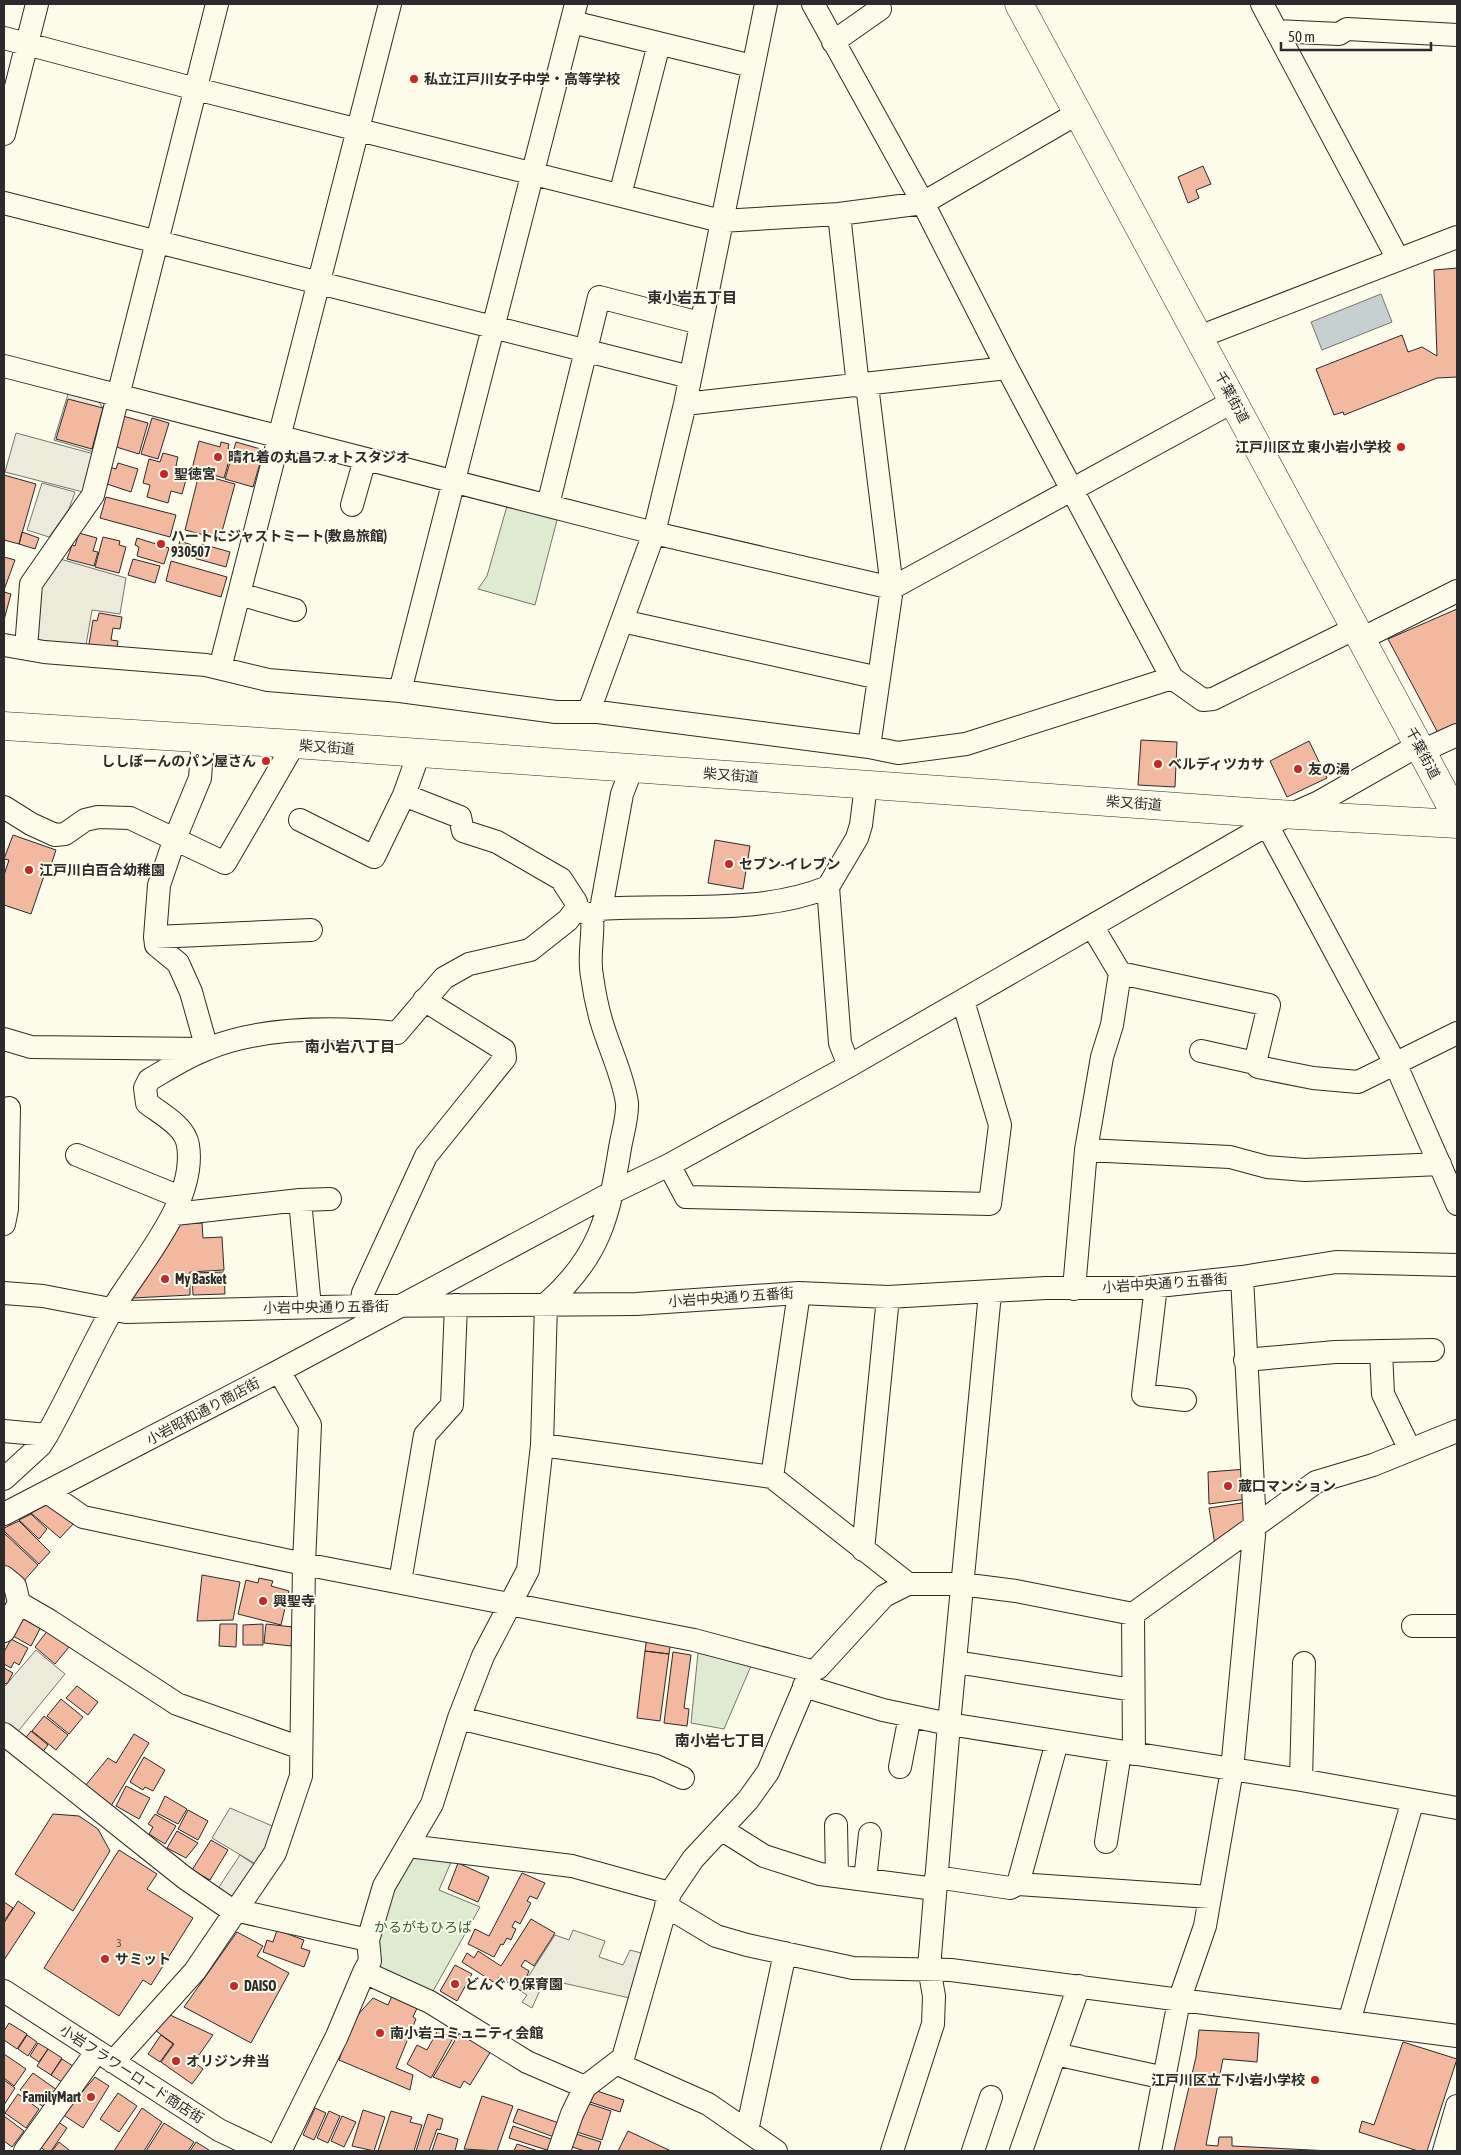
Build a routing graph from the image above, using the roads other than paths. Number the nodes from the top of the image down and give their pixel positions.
1 (37, 4) edge
2 (217, 4) edge
3 (390, 4) edge
4 (766, 4) edge
5 (812, 4) edge
6 (1019, 4) edge
7 (1262, 4) edge
8 (880, 9) dead end
9 (574, 13) edge
10 (1276, 31) junction
11 (1457, 35) edge
12 (4, 38) edge
13 (833, 42) junction
14 (27, 44) junction
15 (659, 44) junction
16 (752, 66) junction
17 (196, 89) junction
18 (1078, 113) junction
19 (358, 129) junction
20 (4, 134) edge
21 (532, 173) junction
22 (620, 195) junction
23 (4, 203) edge
24 (923, 203) junction
25 (839, 214) junction
26 (721, 221) junction
27 (1457, 237) edge
28 (155, 241) junction
29 (1398, 259) junction
30 (319, 283) junction
31 (700, 323) junction
32 (494, 326) junction
33 (1199, 337) junction
34 (586, 352) junction
35 (4, 366) edge
36 (1007, 368) junction
37 (690, 376) junction
38 (862, 386) junction
39 (118, 396) junction
40 (1234, 401) junction
41 (685, 404) junction
42 (280, 438) junction
43 (365, 459) junction
44 (455, 482) junction
45 (1074, 490) junction
46 (548, 505) junction
47 (352, 506) dead end
48 (654, 532) junction
49 (892, 588) junction
50 (1457, 591) edge
51 (239, 594) junction
52 (295, 610) dead end
53 (622, 621) junction
54 (1358, 633) junction
55 (4, 645) edge
56 (26, 648) junction
57 (220, 668) junction
58 (879, 678) junction
59 (1172, 678) junction
60 (400, 691) junction
61 (589, 711) junction
62 (4, 726) edge
63 (1457, 735) edge
64 (203, 738) junction
65 (294, 744) junction
66 (869, 747) junction
67 (1420, 748) junction
68 (419, 754) junction
69 (632, 768) junction
70 (866, 785) junction
71 (404, 795) junction
72 (4, 807) edge
73 (1293, 814) junction
74 (1457, 817) edge
75 (300, 820) dead end
76 (1457, 824) edge
77 (1267, 825) junction
78 (174, 841) junction
79 (828, 887) junction
80 (590, 911) junction
81 (1092, 926) junction
82 (311, 930) dead end
83 (155, 938) junction
84 (1120, 972) junction
85 (424, 1000) junction
86 (962, 1001) junction
87 (1457, 1034) edge
88 (4, 1039) edge
89 (207, 1049) junction
90 (1201, 1051) dead end
91 (1255, 1062) junction
92 (1395, 1063) junction
93 (848, 1066) junction
94 (9, 1108) dead end
95 (1086, 1150) junction
96 (77, 1155) dead end
97 (1440, 1164) junction
98 (669, 1165) junction
99 (613, 1192) junction
100 (330, 1199) dead end
101 (300, 1200) junction
102 (1457, 1204) edge
103 (177, 1206) junction
104 (4, 1224) edge
105 (1457, 1265) edge
106 (1242, 1277) junction
107 (1156, 1286) junction
108 (1074, 1289) junction
109 (4, 1293) edge
110 (799, 1293) junction
111 (990, 1293) junction
112 (888, 1297) junction
113 (546, 1304) junction
114 (456, 1305) junction
115 (361, 1306) junction
116 (401, 1306) junction
117 (310, 1307) junction
118 (112, 1311) junction
119 (1433, 1350) dead end
120 (1381, 1351) junction
121 (1245, 1360) junction
122 (279, 1371) junction
123 (1185, 1400) dead end
124 (1457, 1430) edge
125 (4, 1431) edge
126 (47, 1435) junction
127 (542, 1445) junction
128 (1410, 1450) junction
129 (772, 1477) junction
130 (4, 1479) edge
131 (47, 1492) junction
132 (4, 1514) edge
133 (1255, 1525) junction
134 (863, 1550) junction
135 (304, 1564) junction
136 (4, 1577) edge
137 (400, 1582) junction
138 (908, 1584) junction
139 (962, 1584) junction
140 (19, 1603) junction
141 (510, 1603) junction
142 (1132, 1614) junction
143 (1413, 1626) dead end
144 (1457, 1626) edge
145 (4, 1631) edge
146 (956, 1662) junction
147 (1304, 1663) dead end
148 (807, 1679) junction
149 (1133, 1690) junction
150 (910, 1716) junction
151 (459, 1718) junction
152 (949, 1724) junction
153 (4, 1734) edge
154 (1058, 1742) junction
155 (301, 1748) junction
156 (1127, 1753) junction
157 (900, 1767) dead end
158 (1232, 1770) junction
159 (683, 1778) dead end
160 (1301, 1780) junction
161 (1413, 1800) junction
162 (1457, 1808) edge
163 (836, 1825) dead end
164 (721, 1829) junction
165 (870, 1834) dead end
166 (1106, 1842) dead end
167 (408, 1846) junction
168 (838, 1876) junction
169 (864, 1880) junction
170 (936, 1883) junction
171 (1018, 1884) junction
172 (1210, 1897) junction
173 (668, 1900) junction
174 (237, 1910) junction
175 (368, 1940) junction
176 (784, 1953) junction
177 (929, 1968) junction
178 (364, 1972) junction
179 (1079, 1986) junction
180 (4, 1991) edge
181 (1180, 2001) junction
182 (1349, 2022) junction
183 (1457, 2036) edge
184 (1055, 2054) junction
185 (105, 2057) junction
186 (618, 2064) junction
187 (1165, 2078) junction
188 (586, 2086) junction
189 (991, 2097) dead end
190 (1457, 2106) edge
191 (746, 2131) junction
192 (25, 2151) edge
193 (263, 2151) edge
194 (280, 2151) edge
195 (559, 2151) edge
196 (776, 2151) edge
197 (892, 2151) edge
198 (973, 2151) edge
199 (1021, 2151) edge
200 (1150, 2151) edge
201 (1444, 2151) edge

1 - 14 street
2 - 17 street
3 - 19 street
4 - 16 street
5 - 13 street
6 - 18 main road, 千葉街道
7 - 10 street
8 - 13 street
9 - 15 street
9 - 21 street
10 - 11 street
10 - 29 street
12 - 14 street
13 - 24 street
14 - 17 street
14 - 20 street
15 - 16 street
15 - 22 street
16 - 26 street
17 - 19 street
17 - 28 street
18 - 24 street
18 - 33 main road, 千葉街道
19 - 21 street
19 - 30 street
21 - 22 street
21 - 32 street
22 - 26 street
23 - 28 street
24 - 25 street
24 - 36 street
25 - 26 street
25 - 38 street
26 - 31 street
27 - 29 street
28 - 30 street
28 - 39 street
29 - 33 street
30 - 32 street
30 - 42 street
31 - 34 street
31 - 37 street
32 - 34 street
32 - 44 street
33 - 40 main road, 千葉街道
34 - 37 street
34 - 46 street
35 - 39 street
36 - 38 street
36 - 45 street
37 - 41 street
38 - 41 street
38 - 49 street
39 - 42 street
39 - 56 street
40 - 45 street
40 - 54 main road, 千葉街道
41 - 48 street
42 - 43 street
42 - 51 street
43 - 44 street
43 - 47 street
44 - 46 street
44 - 60 street
45 - 49 street
45 - 59 street
46 - 48 street
48 - 49 street
48 - 53 street
49 - 58 street
50 - 54 street
51 - 52 street
51 - 57 street
53 - 58 street
53 - 61 street
54 - 59 street
54 - 67 main road, 千葉街道
55 - 56 street
56 - 57 street
57 - 60 street
58 - 66 street
59 - 66 street
60 - 61 street
61 - 66 street
62 - 64 main road, 柴又街道
63 - 67 street, 小岩昭和通り商店街
64 - 65 main road, 柴又街道
64 - 78 street
65 - 68 main road, 柴又街道
65 - 78 street
67 - 73 street, 小岩昭和通り商店街
67 - 74 main road, 千葉街道
68 - 69 main road, 柴又街道
68 - 71 street
69 - 70 main road, 柴又街道
69 - 80 street
70 - 73 main road, 柴又街道
70 - 79 street
71 - 75 street
71 - 80 street
72 - 78 street
73 - 76 main road, 柴又街道
73 - 77 street, 小岩昭和通り商店街
77 - 81 street, 小岩昭和通り商店街
77 - 92 street
78 - 83 street
79 - 80 street
79 - 93 street
80 - 85 street
80 - 99 street
81 - 84 street
81 - 86 street, 小岩昭和通り商店街
82 - 83 street
83 - 89 street
84 - 91 street
84 - 95 street
85 - 89 street
85 - 115 street
86 - 93 street, 小岩昭和通り商店街
86 - 98 street
87 - 92 street
88 - 89 street
89 - 103 street
90 - 91 street
91 - 92 street
92 - 97 street
93 - 98 street, 小岩昭和通り商店街
94 - 104 street
95 - 97 street
95 - 108 street
96 - 103 street
97 - 102 street
98 - 99 street, 小岩昭和通り商店街
99 - 113 street
99 - 116 street, 小岩昭和通り商店街
100 - 101 street
101 - 103 street
101 - 117 street
103 - 118 street
105 - 106 street, 小岩中央通り五番街
106 - 107 street, 小岩中央通り五番街
106 - 121 street
107 - 108 street, 小岩中央通り五番街
107 - 123 street
108 - 111 street, 小岩中央通り五番街
109 - 118 street, 小岩中央通り五番街
110 - 112 street, 小岩中央通り五番街
110 - 113 street, 小岩中央通り五番街
110 - 129 street
111 - 112 street, 小岩中央通り五番街
111 - 139 street
112 - 134 street
113 - 114 street, 小岩中央通り五番街
113 - 127 street
114 - 116 street, 小岩中央通り五番街
114 - 137 street
115 - 116 street, 小岩中央通り五番街
115 - 117 street, 小岩中央通り五番街
116 - 122 street, 小岩昭和通り商店街
117 - 118 street, 小岩中央通り五番街
118 - 126 street
119 - 120 street
120 - 121 street
120 - 128 street
121 - 133 street
122 - 131 street, 小岩昭和通り商店街
122 - 135 street
124 - 128 street
125 - 126 street
126 - 130 street
127 - 129 street
127 - 141 street
128 - 133 street
129 - 134 street
131 - 132 street, 小岩昭和通り商店街
131 - 135 street
133 - 142 street
133 - 158 street
134 - 138 street
135 - 137 street
135 - 155 street
136 - 140 street
137 - 141 street
138 - 139 street
138 - 148 street
139 - 142 street
139 - 146 street
140 - 145 street
140 - 155 street
141 - 148 street
141 - 151 street
142 - 149 street
143 - 144 street
146 - 149 street
146 - 152 street
147 - 160 street
148 - 150 street
148 - 164 street
149 - 156 street
150 - 152 street
150 - 157 street
151 - 159 street
151 - 167 street
152 - 154 street
152 - 170 street
153 - 174 street
154 - 156 street
154 - 171 street
155 - 174 street
156 - 158 street
156 - 166 street
158 - 160 street
158 - 172 street
160 - 161 street
161 - 162 street
161 - 182 street
163 - 168 street
164 - 168 street
164 - 173 street
165 - 169 street
167 - 173 street
167 - 175 street
168 - 169 street
169 - 170 street
170 - 171 street
170 - 177 street
171 - 172 street
172 - 181 street
173 - 176 street
173 - 186 street
174 - 175 street
174 - 185 street
175 - 178 street
176 - 177 street
176 - 191 street
177 - 179 street
177 - 197 street
178 - 188 street
178 - 194 street
179 - 181 street
179 - 184 street
180 - 185 street, 小岩フラワーロード商店街
181 - 182 street
181 - 187 street
182 - 183 street
184 - 187 street
184 - 199 street
185 - 192 street
185 - 193 street, 小岩フラワーロード商店街
186 - 188 street
186 - 191 street
187 - 200 street
188 - 195 street
189 - 198 street
190 - 201 street
191 - 196 street

